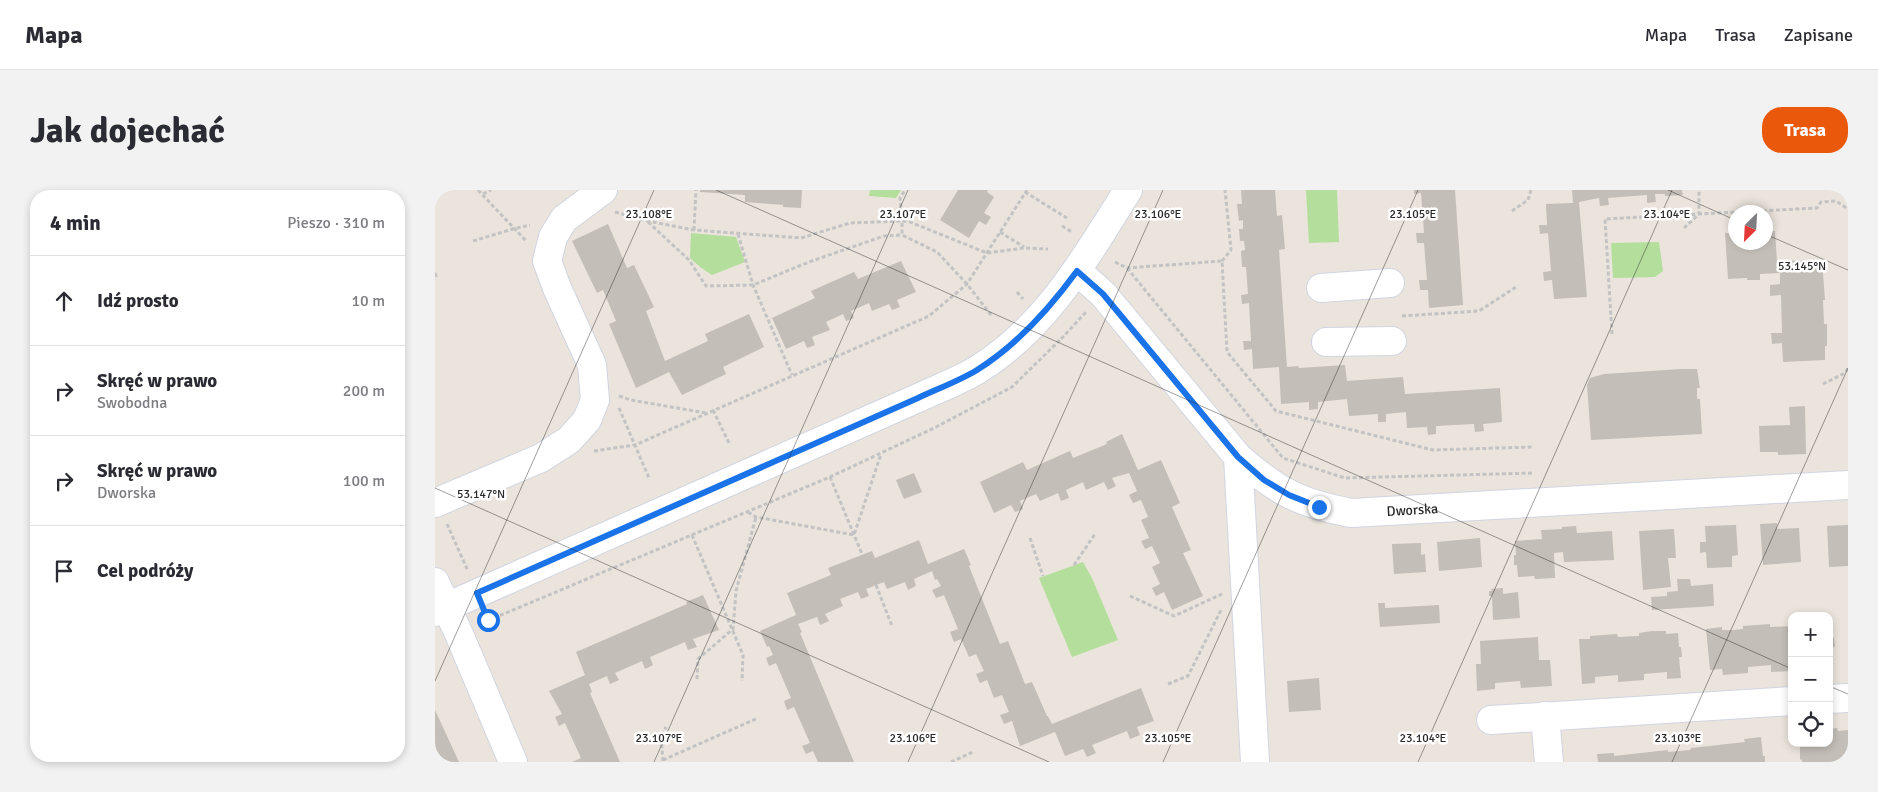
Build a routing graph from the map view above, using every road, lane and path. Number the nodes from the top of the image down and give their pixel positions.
1 (478, 190) edge
2 (491, 190) edge
3 (696, 190) edge
4 (905, 190) edge
5 (1127, 190) edge
6 (1225, 190) edge
7 (1531, 190) edge
8 (1699, 190) edge
9 (1026, 191) edge
10 (483, 194) junction
11 (608, 201) edge
12 (1848, 209) edge
13 (1513, 211) dead end
14 (1699, 214) junction
15 (1067, 218) dead end
16 (564, 219) junction
17 (648, 221) junction
18 (902, 221) junction
19 (1683, 228) dead end
20 (513, 229) junction
21 (694, 230) junction
22 (1000, 232) junction
23 (738, 234) junction
24 (902, 235) junction
25 (473, 240) dead end
26 (1024, 248) junction
27 (1048, 250) dead end
28 (987, 253) junction
29 (547, 261) junction
30 (1223, 261) junction
31 (1115, 262) dead end
32 (1127, 268) junction
33 (1077, 271) junction
34 (435, 273) edge
35 (437, 280) dead end
36 (1390, 283) dead end
37 (967, 284) junction
38 (753, 285) junction
39 (1516, 287) dead end
40 (1321, 288) dead end
41 (991, 315) dead end
42 (1397, 329) joint
43 (1612, 334) dead end
44 (1062, 338) dead end
45 (1327, 342) dead end
46 (1848, 368) edge
47 (792, 375) junction
48 (1823, 384) dead end
49 (713, 410) junction
50 (707, 413) junction
51 (729, 443) dead end
52 (635, 445) junction
53 (1532, 447) dead end
54 (588, 451) dead end
55 (881, 453) junction
56 (1238, 457) junction
57 (1534, 473) dead end
58 (830, 477) junction
59 (649, 478) dead end
60 (1848, 485) edge
61 (436, 503) edge
62 (748, 512) junction
63 (756, 517) junction
64 (1095, 534) dead end
65 (692, 535) junction
66 (854, 535) junction
67 (1030, 538) dead end
68 (862, 554) dead end
69 (1074, 565) dead end
70 (1244, 571) junction
71 (1043, 576) dead end
72 (435, 582) edge
73 (876, 585) dead end
74 (477, 593) junction
75 (1131, 596) dead end
76 (1223, 607) dead end
77 (441, 609) edge
78 (892, 626) dead end
79 (733, 629) junction
80 (459, 634) junction
81 (697, 679) dead end
82 (742, 681) dead end
83 (1168, 684) dead end
84 (1848, 698) edge
85 (1833, 699) edge
86 (1788, 701) edge
87 (1545, 716) junction
88 (759, 718) dead end
89 (1491, 720) dead end
90 (666, 727) dead end
91 (973, 752) dead end
92 (663, 761) edge
93 (513, 762) edge
94 (951, 762) edge
95 (1255, 762) edge
96 (1549, 762) edge

1 - 10 path
2 - 10 path
3 - 21 path
4 - 18 path
5 - 33 street
6 - 30 path
7 - 13 path
8 - 14 path
9 - 15 path
9 - 22 path
10 - 20 path
11 - 16 street
11 - 17 path
12 - 14 path
14 - 19 path
14 - 43 path
16 - 20 path
16 - 29 street
17 - 21 path
17 - 38 path
18 - 23 path
18 - 24 path
18 - 28 path
20 - 25 path
20 - 29 path
21 - 23 path
22 - 26 path
22 - 28 path
23 - 38 path
24 - 37 path
24 - 38 path
26 - 27 path
26 - 28 path
28 - 37 path
29 - 61 street
30 - 32 path
30 - 53 path
31 - 32 path
32 - 57 path
33 - 56 street, Dworska
33 - 74 street
34 - 35 path
36 - 40 street
37 - 41 path
37 - 47 path
38 - 47 path
39 - 42 path
42 - 45 street
44 - 55 path
46 - 48 path
47 - 49 path
49 - 50 path
49 - 51 path
50 - 52 path
50 - 52 path
52 - 54 path
52 - 59 path
55 - 58 path
55 - 66 path
56 - 60 street, Dworska
56 - 70 street
58 - 62 path
58 - 66 path
61 - 74 path
62 - 63 path
62 - 65 path
63 - 66 path
63 - 79 path
64 - 69 path
65 - 79 path
65 - 80 path
66 - 68 path
67 - 71 path
70 - 75 path
70 - 95 street
72 - 77 street
73 - 78 path
74 - 77 street
76 - 83 path
77 - 80 street
79 - 81 path
79 - 82 path
80 - 93 street
84 - 85 street
86 - 87 street
87 - 89 street
87 - 96 street
88 - 92 path
90 - 92 path
91 - 94 path

